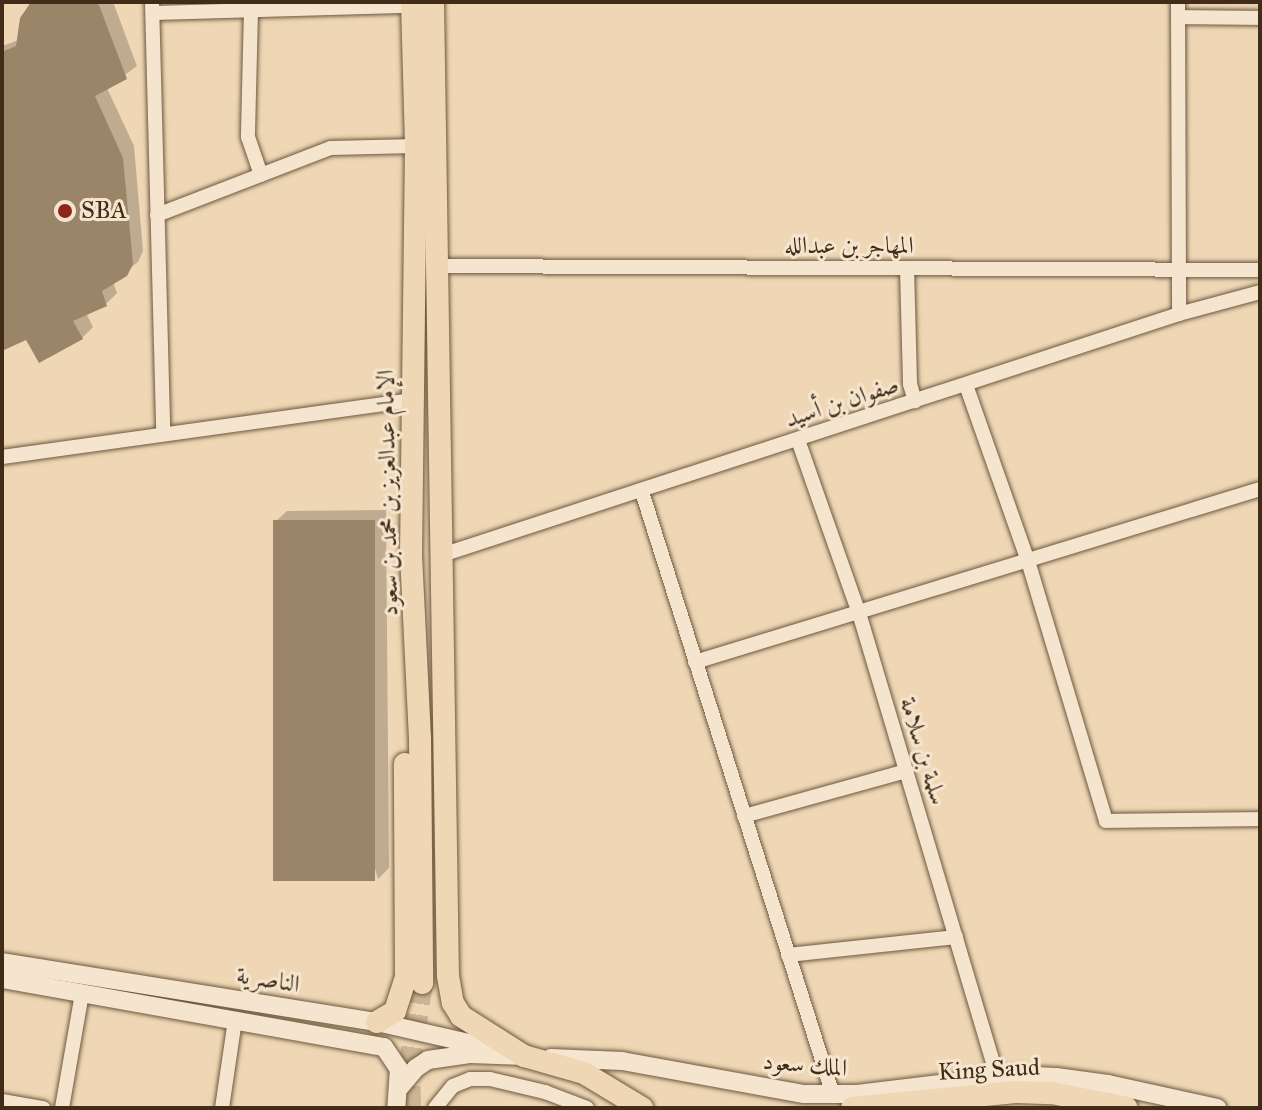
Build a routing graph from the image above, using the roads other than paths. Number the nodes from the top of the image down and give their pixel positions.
1 (433, 2) edge
2 (407, 4) edge
3 (152, 8) edge
4 (251, 10) junction
5 (1178, 10) edge
6 (1260, 18) edge
7 (416, 146) junction
8 (261, 175) junction
9 (157, 215) junction
10 (438, 266) junction
11 (907, 268) junction
12 (1178, 269) junction
13 (1260, 270) edge
14 (1260, 292) edge
15 (1179, 314) junction
16 (966, 385) junction
17 (411, 400) junction
18 (915, 401) junction
19 (163, 433) junction
20 (798, 440) junction
21 (2, 457) edge
22 (1260, 489) edge
23 (642, 492) junction
24 (411, 555) junction
25 (439, 556) junction
26 (1028, 561) junction
27 (859, 613) junction
28 (695, 662) junction
29 (906, 771) junction
30 (744, 816) junction
31 (1260, 819) edge
32 (956, 937) junction
33 (788, 955) junction
34 (2, 962) edge
35 (2, 979) edge
36 (422, 983) tunnel mouth
37 (82, 993) junction
38 (235, 1020) junction
39 (377, 1022) junction
40 (524, 1056) junction
41 (997, 1077) junction
42 (400, 1087) junction
43 (1069, 1087) junction
44 (833, 1095) junction
45 (2, 1101) edge
46 (43, 1108) edge
47 (62, 1108) edge
48 (222, 1108) edge
49 (396, 1108) edge
50 (435, 1108) edge
51 (587, 1108) edge
52 (642, 1108) edge
53 (852, 1108) edge
54 (1127, 1108) edge
55 (1217, 1108) edge

1 - 10 main road, الإمام عبدالعزيز بن محمد بن سعود
2 - 4 street
2 - 7 main road, الإمام عبدالعزيز بن محمد بن سعود
3 - 4 street
3 - 9 street
4 - 8 street
5 - 6 street
5 - 12 street
7 - 8 street
7 - 17 main road, الإمام عبدالعزيز بن محمد بن سعود
8 - 9 street
9 - 19 street
10 - 11 street, المهاجر بن عبدالله
10 - 25 main road, الإمام عبدالعزيز بن محمد بن سعود
11 - 12 street, المهاجر بن عبدالله
11 - 18 street
12 - 13 street, المهاجر بن عبدالله
12 - 15 street
14 - 15 street, صفوان بن أسيد
15 - 16 street, صفوان بن أسيد
16 - 18 street, صفوان بن أسيد
16 - 26 street
17 - 19 street
17 - 24 main road, الإمام عبدالعزيز بن محمد بن سعود
18 - 20 street, صفوان بن أسيد
19 - 21 street
20 - 23 street, صفوان بن أسيد
20 - 27 street, سلمة بن سلامة
22 - 26 street
23 - 25 street, صفوان بن أسيد
23 - 28 street
24 - 36 main road, الإمام عبدالعزيز بن محمد بن سعود
24 - 39 main road
25 - 40 main road, الإمام عبدالعزيز بن محمد بن سعود
26 - 27 street
26 - 31 street
27 - 28 street
27 - 29 street, سلمة بن سلامة
28 - 30 street
29 - 30 street
29 - 32 street, سلمة بن سلامة
30 - 33 street
32 - 33 street
32 - 41 street, سلمة بن سلامة
33 - 44 street
34 - 39 street, الناصرية
35 - 37 street, الناصرية
37 - 38 street, الناصرية
37 - 47 street
38 - 42 street, الناصرية
38 - 48 street
39 - 40 street, الناصرية
40 - 42 street, الملك سعود
40 - 44 street, الملك سعود
40 - 52 main road, الإمام عبدالعزيز بن محمد بن سعود
41 - 43 street, الملك سعود
41 - 44 street, الملك سعود
42 - 49 street
43 - 53 main road, King Saud
43 - 54 main road, King Saud
43 - 55 street, الملك سعود
45 - 46 street
50 - 51 street

